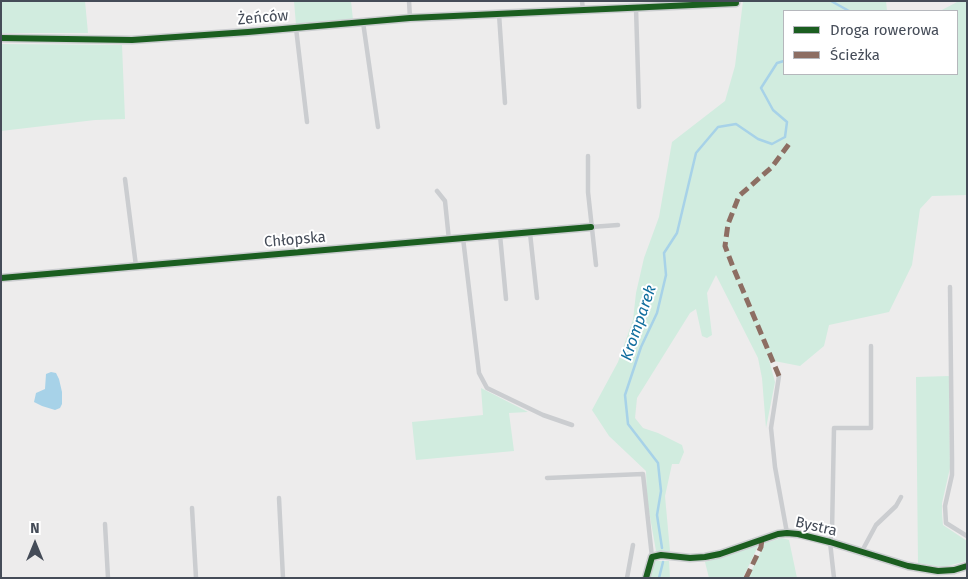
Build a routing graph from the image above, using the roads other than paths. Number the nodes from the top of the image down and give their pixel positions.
1 (409, 1) edge
2 (736, 3) dead end
3 (650, 4) edge
4 (583, 6) edge
5 (636, 8) junction
6 (499, 14) junction
7 (410, 18) junction
8 (363, 22) junction
9 (296, 28) junction
10 (1, 38) edge
11 (505, 103) dead end
12 (640, 107) dead end
13 (308, 122) dead end
14 (378, 127) dead end
15 (588, 156) dead end
16 (125, 179) dead end
17 (437, 191) dead end
18 (618, 225) dead end
19 (591, 228) junction
20 (530, 233) junction
21 (500, 235) junction
22 (463, 238) junction
23 (449, 240) junction
24 (596, 265) dead end
25 (136, 266) junction
26 (1, 278) edge
27 (950, 288) dead end
28 (537, 298) dead end
29 (506, 299) dead end
30 (871, 346) dead end
31 (779, 376) dead end
32 (572, 425) dead end
33 (547, 478) dead end
34 (901, 497) dead end
35 (279, 498) dead end
36 (192, 508) dead end
37 (105, 524) dead end
38 (787, 532) junction
39 (967, 536) edge
40 (830, 542) junction
41 (634, 545) dead end
42 (862, 551) junction
43 (652, 557) junction
44 (967, 566) edge
45 (108, 578) edge
46 (196, 578) edge
47 (283, 578) edge
48 (628, 578) edge
49 (646, 578) edge
50 (834, 578) edge

1 - 7 lane
2 - 3 street, Żeńców
3 - 5 street, Żeńców
4 - 5 street, Żeńców
4 - 6 street, Żeńców
5 - 12 lane
6 - 7 street, Żeńców
6 - 11 lane
7 - 8 street, Żeńców
8 - 9 street, Żeńców
8 - 14 lane
9 - 10 street, Żeńców
9 - 13 lane
15 - 19 lane
16 - 25 lane
17 - 23 lane
18 - 19 lane
19 - 20 street, Chłopska
19 - 24 lane
20 - 21 street, Chłopska
20 - 28 lane
21 - 22 street, Chłopska
21 - 29 lane
22 - 23 street, Chłopska
22 - 32 lane
23 - 25 street, Chłopska
25 - 26 street, Chłopska
27 - 39 lane
30 - 40 lane
31 - 38 lane
33 - 43 lane
34 - 42 lane
35 - 47 lane
36 - 46 lane
37 - 45 lane
38 - 40 street, Bystra
38 - 43 street, Bystra
40 - 42 street, Bystra
40 - 50 lane
41 - 48 lane
42 - 44 street, Bystra
43 - 49 street

